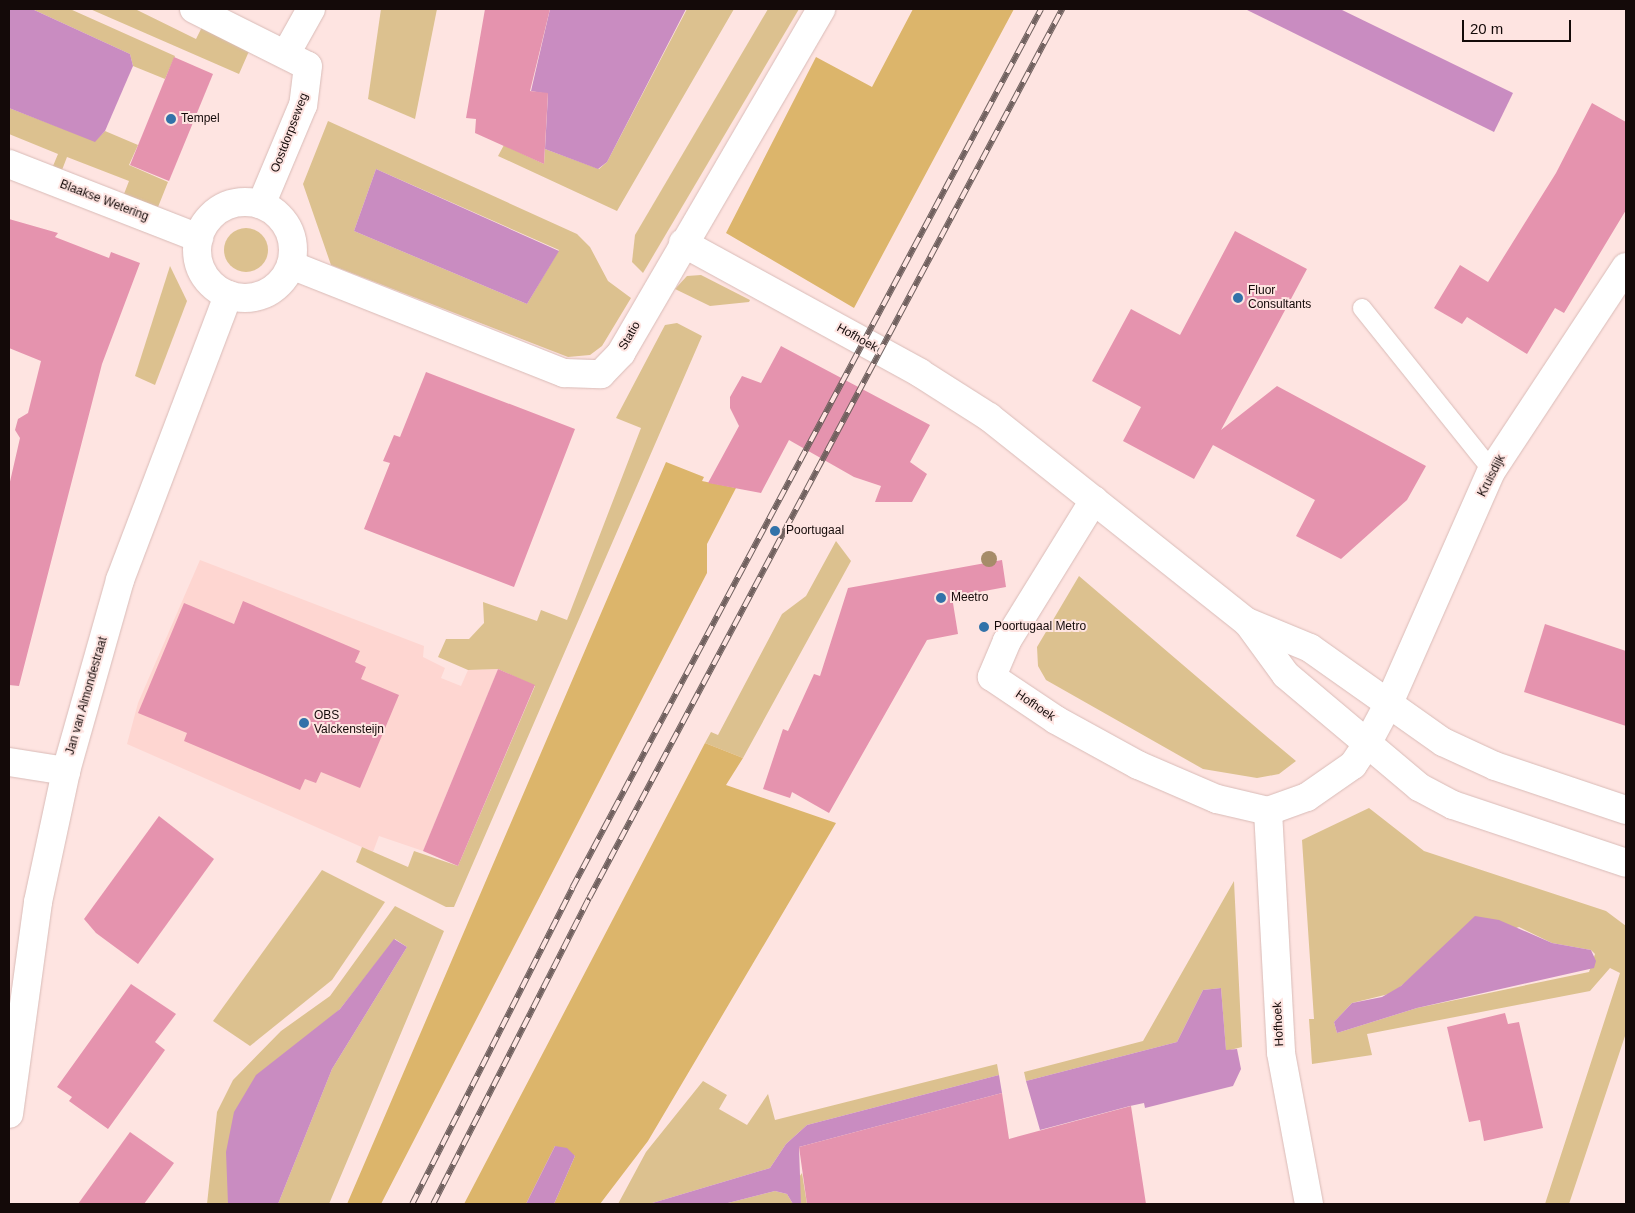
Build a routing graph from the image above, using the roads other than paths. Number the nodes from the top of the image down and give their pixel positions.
1 (194, 9) edge
2 (311, 9) edge
3 (821, 9) edge
4 (287, 52) junction
5 (9, 164) edge
6 (262, 205) junction
7 (199, 238) junction
8 (683, 243) junction
9 (291, 265) junction
10 (1626, 267) edge
11 (228, 294) junction
12 (1362, 308) dead end
13 (1492, 470) junction
14 (1094, 500) junction
15 (1247, 622) junction
16 (1389, 703) junction
17 (1367, 744) junction
18 (9, 762) edge
19 (66, 771) junction
20 (1626, 810) edge
21 (1268, 811) junction
22 (1626, 863) edge
23 (9, 1114) edge
24 (1309, 1204) edge

1 - 4 street, Oostdorpseweg
2 - 4 street
3 - 8 street, Statio
4 - 6 street, Oostdorpseweg
5 - 7 street, Blaakse Wetering
6 - 7 street
6 - 9 street
7 - 11 street
8 - 9 street, Statio
8 - 14 street, Hofhoek
9 - 11 street
10 - 13 street, Kruisdijk
11 - 19 street, Jan van Almondestraat
12 - 13 lane
13 - 16 street, Kruisdijk
14 - 15 street, Hofhoek
14 - 21 street, Hofhoek
15 - 16 street, Hofhoek
15 - 17 street, Hofhoek
16 - 17 street
16 - 20 street, Hofhoek
17 - 21 street
17 - 22 street, Hofhoek
18 - 19 street
19 - 23 street, Jan van Almondestraat
21 - 24 street, Hofhoek

